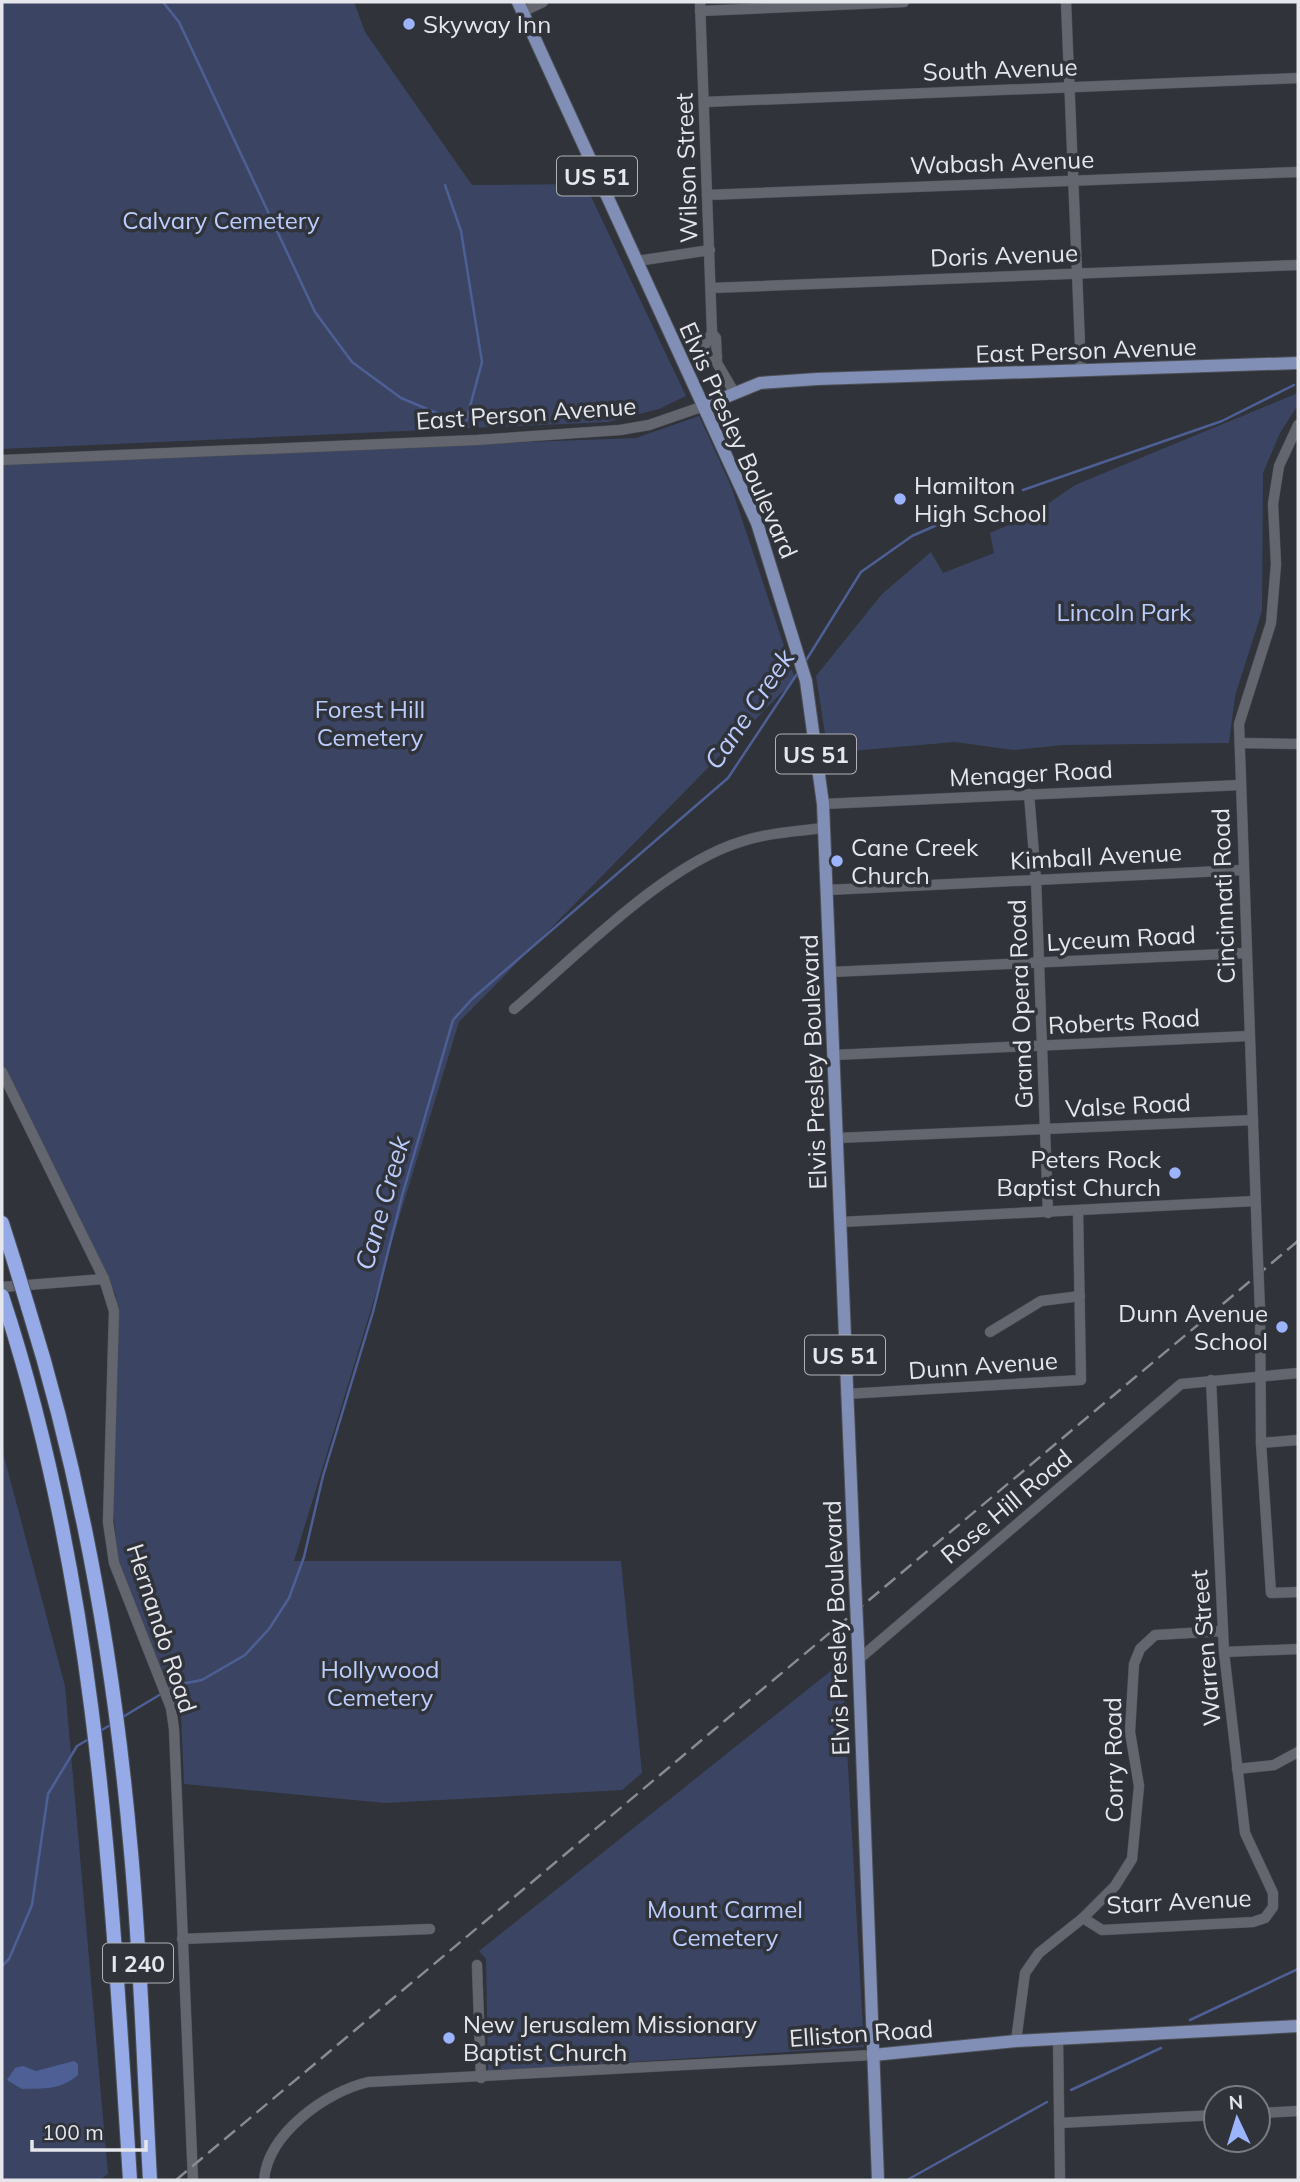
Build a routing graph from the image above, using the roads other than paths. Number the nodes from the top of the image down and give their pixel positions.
1 (543, 2) edge
2 (904, 2) edge
3 (1066, 2) edge
4 (700, 6) edge
5 (520, 7) edge
6 (1298, 78) edge
7 (1070, 87) junction
8 (704, 102) junction
9 (1298, 172) edge
10 (1074, 180) junction
11 (707, 195) junction
12 (710, 250) junction
13 (637, 261) junction
14 (1298, 265) edge
15 (1077, 273) junction
16 (711, 288) junction
17 (712, 333) junction
18 (717, 356) junction
19 (1298, 363) edge
20 (1081, 370) junction
21 (734, 392) junction
22 (704, 406) junction
23 (1298, 425) edge
24 (2, 460) edge
25 (1240, 743) junction
26 (1298, 744) edge
27 (1240, 785) junction
28 (1029, 794) junction
29 (823, 804) junction
30 (824, 828) junction
31 (1242, 870) junction
32 (1036, 879) junction
33 (827, 890) junction
34 (1246, 953) junction
35 (1038, 962) junction
36 (831, 972) junction
37 (514, 1009) dead end
38 (1249, 1036) junction
39 (1042, 1046) junction
40 (834, 1055) junction
41 (2, 1072) edge
42 (1253, 1121) junction
43 (1045, 1130) junction
44 (837, 1138) junction
45 (1255, 1201) junction
46 (1078, 1211) junction
47 (1048, 1213) junction
48 (841, 1222) junction
49 (2, 1223) edge
50 (104, 1279) junction
51 (2, 1287) edge
52 (1080, 1296) junction
53 (4, 1303) edge
54 (990, 1332) dead end
55 (1298, 1373) edge
56 (1261, 1375) junction
57 (1211, 1380) junction
58 (846, 1394) junction
59 (1298, 1440) edge
60 (1261, 1443) junction
61 (1298, 1591) edge
62 (1223, 1631) junction
63 (1298, 1649) edge
64 (1224, 1653) junction
65 (859, 1659) junction
66 (1298, 1752) edge
67 (1237, 1769) junction
68 (1273, 1907) joint
69 (1083, 1918) junction
70 (430, 1930) dead end
71 (182, 1939) junction
72 (477, 1965) dead end
73 (1298, 2026) edge
74 (1058, 2040) junction
75 (1016, 2041) junction
76 (873, 2055) junction
77 (481, 2078) junction
78 (1298, 2111) edge
79 (1272, 2112) edge
80 (1202, 2116) edge
81 (1059, 2123) junction
82 (130, 2180) edge
83 (150, 2180) edge
84 (193, 2180) edge
85 (264, 2180) edge
86 (878, 2180) edge
87 (1060, 2180) edge

1 - 5 street
2 - 4 street
3 - 7 street
4 - 8 street, Wilson Street
5 - 13 main road, Elvis Presley Boulevard / US 51
6 - 7 street, South Avenue
7 - 8 street, South Avenue
7 - 10 street
8 - 11 street, Wilson Street
9 - 10 street, Wabash Avenue
10 - 11 street, Wabash Avenue
10 - 15 street
11 - 12 street, Wilson Street
12 - 13 street
12 - 16 street, Wilson Street
13 - 22 main road, Elvis Presley Boulevard / US 51
14 - 15 street, Doris Avenue
15 - 16 street, Doris Avenue
15 - 20 street
16 - 17 street, Wilson Street
17 - 18 street, Wilson Street
17 - 18 street, Wilson Street
18 - 21 street, Wilson Street
19 - 20 main road, East Person Avenue
20 - 21 main road, East Person Avenue
21 - 22 main road, East Person Avenue
22 - 24 street, East Person Avenue
22 - 29 main road, Elvis Presley Boulevard / US 51
23 - 25 street, Cincinnati Road
25 - 26 street
25 - 27 street, Cincinnati Road
27 - 28 street, Menager Road
27 - 31 street, Cincinnati Road
28 - 29 street, Menager Road
28 - 32 street, Grand Opera Road
29 - 30 main road, Elvis Presley Boulevard / US 51
30 - 33 main road, Elvis Presley Boulevard / US 51
30 - 37 street
31 - 32 street, Kimball Avenue
31 - 34 street, Cincinnati Road
32 - 33 street, Kimball Avenue
32 - 35 street, Grand Opera Road
33 - 36 main road, Elvis Presley Boulevard / US 51
34 - 35 street, Lyceum Road
34 - 38 street, Cincinnati Road
35 - 36 street, Lyceum Road
35 - 39 street, Grand Opera Road
36 - 40 main road, Elvis Presley Boulevard / US 51
38 - 39 street, Roberts Road
38 - 42 street, Cincinnati Road
39 - 40 street, Roberts Road
39 - 43 street, Grand Opera Road
40 - 44 main road, Elvis Presley Boulevard / US 51
41 - 50 street, Hernando Road
42 - 43 street, Valse Road
42 - 45 street, Cincinnati Road
43 - 44 street, Valse Road
43 - 47 street, Grand Opera Road
44 - 48 main road, Elvis Presley Boulevard / US 51
45 - 46 street
45 - 56 street, Cincinnati Road, bridge
46 - 47 street
46 - 52 street
47 - 48 street
48 - 58 main road, Elvis Presley Boulevard / US 51
49 - 83 highway, I 240, bridge
50 - 51 street
50 - 71 street, Hernando Road
52 - 54 street
52 - 58 street, Dunn Avenue
53 - 82 highway, I 240
55 - 56 street
56 - 57 street
56 - 60 street, Cincinnati Road
57 - 62 street, Warren Street
57 - 65 street, Rose Hill Road
58 - 65 main road, Elvis Presley Boulevard / US 51, bridge
59 - 60 street
60 - 61 street, Cincinnati Road
62 - 64 street, Warren Street
62 - 69 street, Corry Road
63 - 64 street
64 - 67 street, Warren Street
65 - 76 main road, Elvis Presley Boulevard / US 51
66 - 67 street
67 - 68 street, Warren Street
68 - 69 street, Starr Avenue
69 - 75 street, Corry Road
70 - 71 street
71 - 84 street, Hernando Road
72 - 77 street
73 - 74 main road, Elliston Road
74 - 75 main road, Elliston Road
74 - 81 street
75 - 76 main road, Elliston Road
76 - 77 street, Elliston Road
76 - 86 main road, Elvis Presley Boulevard / US 51
77 - 85 street, Elliston Road
78 - 79 street
80 - 81 street
81 - 87 street

